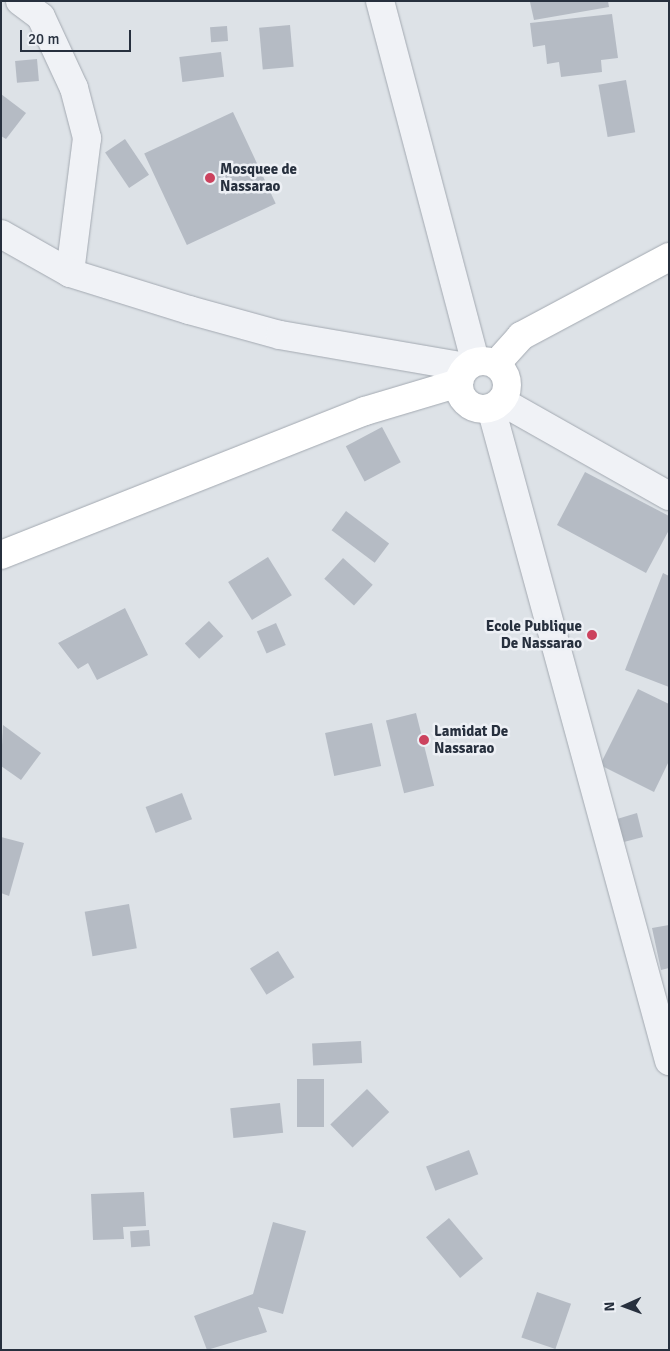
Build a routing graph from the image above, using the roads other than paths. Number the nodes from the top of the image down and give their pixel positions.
1 (20, 1) edge
2 (380, 1) edge
3 (1, 234) edge
4 (669, 257) edge
5 (70, 273) junction
6 (474, 369) junction
7 (496, 404) junction
8 (669, 496) edge
9 (1, 554) edge
10 (669, 1061) edge

1 - 5 street
2 - 6 street
3 - 5 street
4 - 6 street
5 - 6 street
6 - 7 street
6 - 7 street
6 - 9 street
7 - 8 street
7 - 10 street

